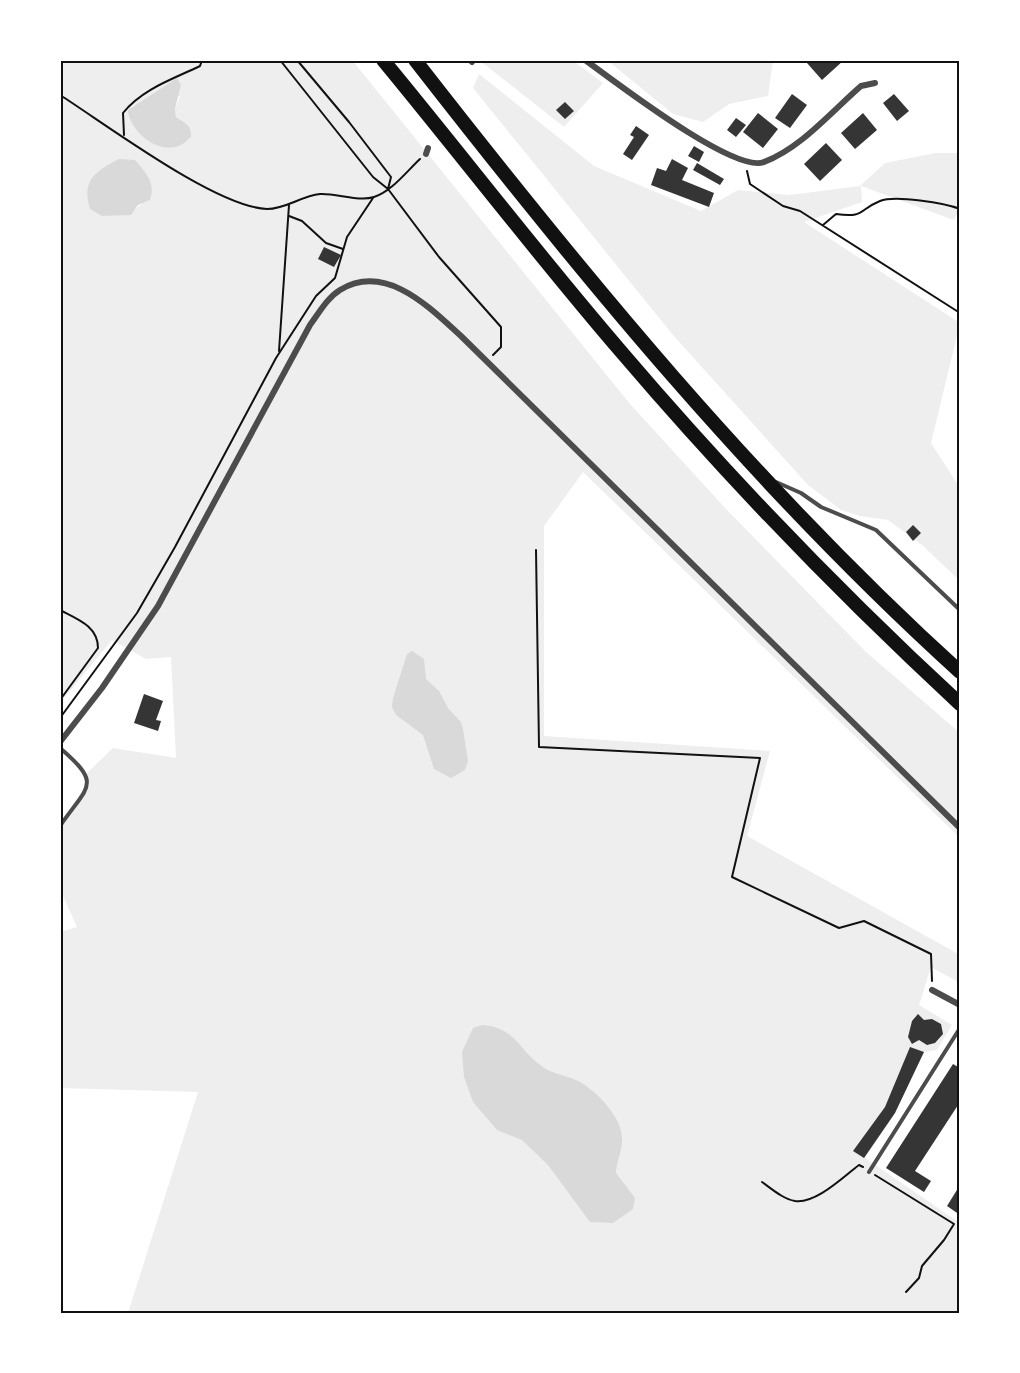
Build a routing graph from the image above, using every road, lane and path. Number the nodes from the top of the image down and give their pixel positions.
1 (202, 60) edge
2 (280, 60) edge
3 (297, 60) edge
4 (384, 60) edge
5 (415, 60) edge
6 (585, 60) edge
7 (875, 83) dead end
8 (60, 95) edge
9 (124, 136) junction
10 (427, 151) dead end
11 (746, 162) junction
12 (388, 189) junction
13 (374, 198) junction
14 (289, 205) junction
15 (960, 209) edge
16 (289, 216) junction
17 (822, 226) junction
18 (343, 249) junction
19 (341, 290) junction
20 (960, 313) edge
21 (486, 360) junction
22 (760, 475) junction
23 (536, 550) dead end
24 (60, 610) edge
25 (960, 610) edge
26 (960, 672) edge
27 (60, 700) edge
28 (960, 704) edge
29 (60, 718) edge
30 (60, 742) edge
31 (60, 748) edge
32 (60, 826) edge
33 (960, 828) edge
34 (932, 990) joint
35 (960, 1005) edge
36 (960, 1028) edge
37 (870, 1172) junction
38 (762, 1182) dead end
39 (906, 1292) dead end

1 - 9 path
2 - 12 path
3 - 12 path
4 - 28 highway
5 - 22 highway
6 - 11 street
7 - 11 street
8 - 9 path
9 - 14 path
10 - 12 path
11 - 17 path
12 - 13 path
12 - 21 path
13 - 14 path
13 - 18 path
14 - 16 path
15 - 17 path
16 - 18 path
16 - 29 path
17 - 20 path
18 - 19 path
19 - 21 street
19 - 30 street
21 - 33 street
22 - 25 lane
22 - 26 highway
23 - 34 path
24 - 27 path
31 - 32 lane
34 - 35 street
36 - 37 lane
37 - 38 path
37 - 39 path

